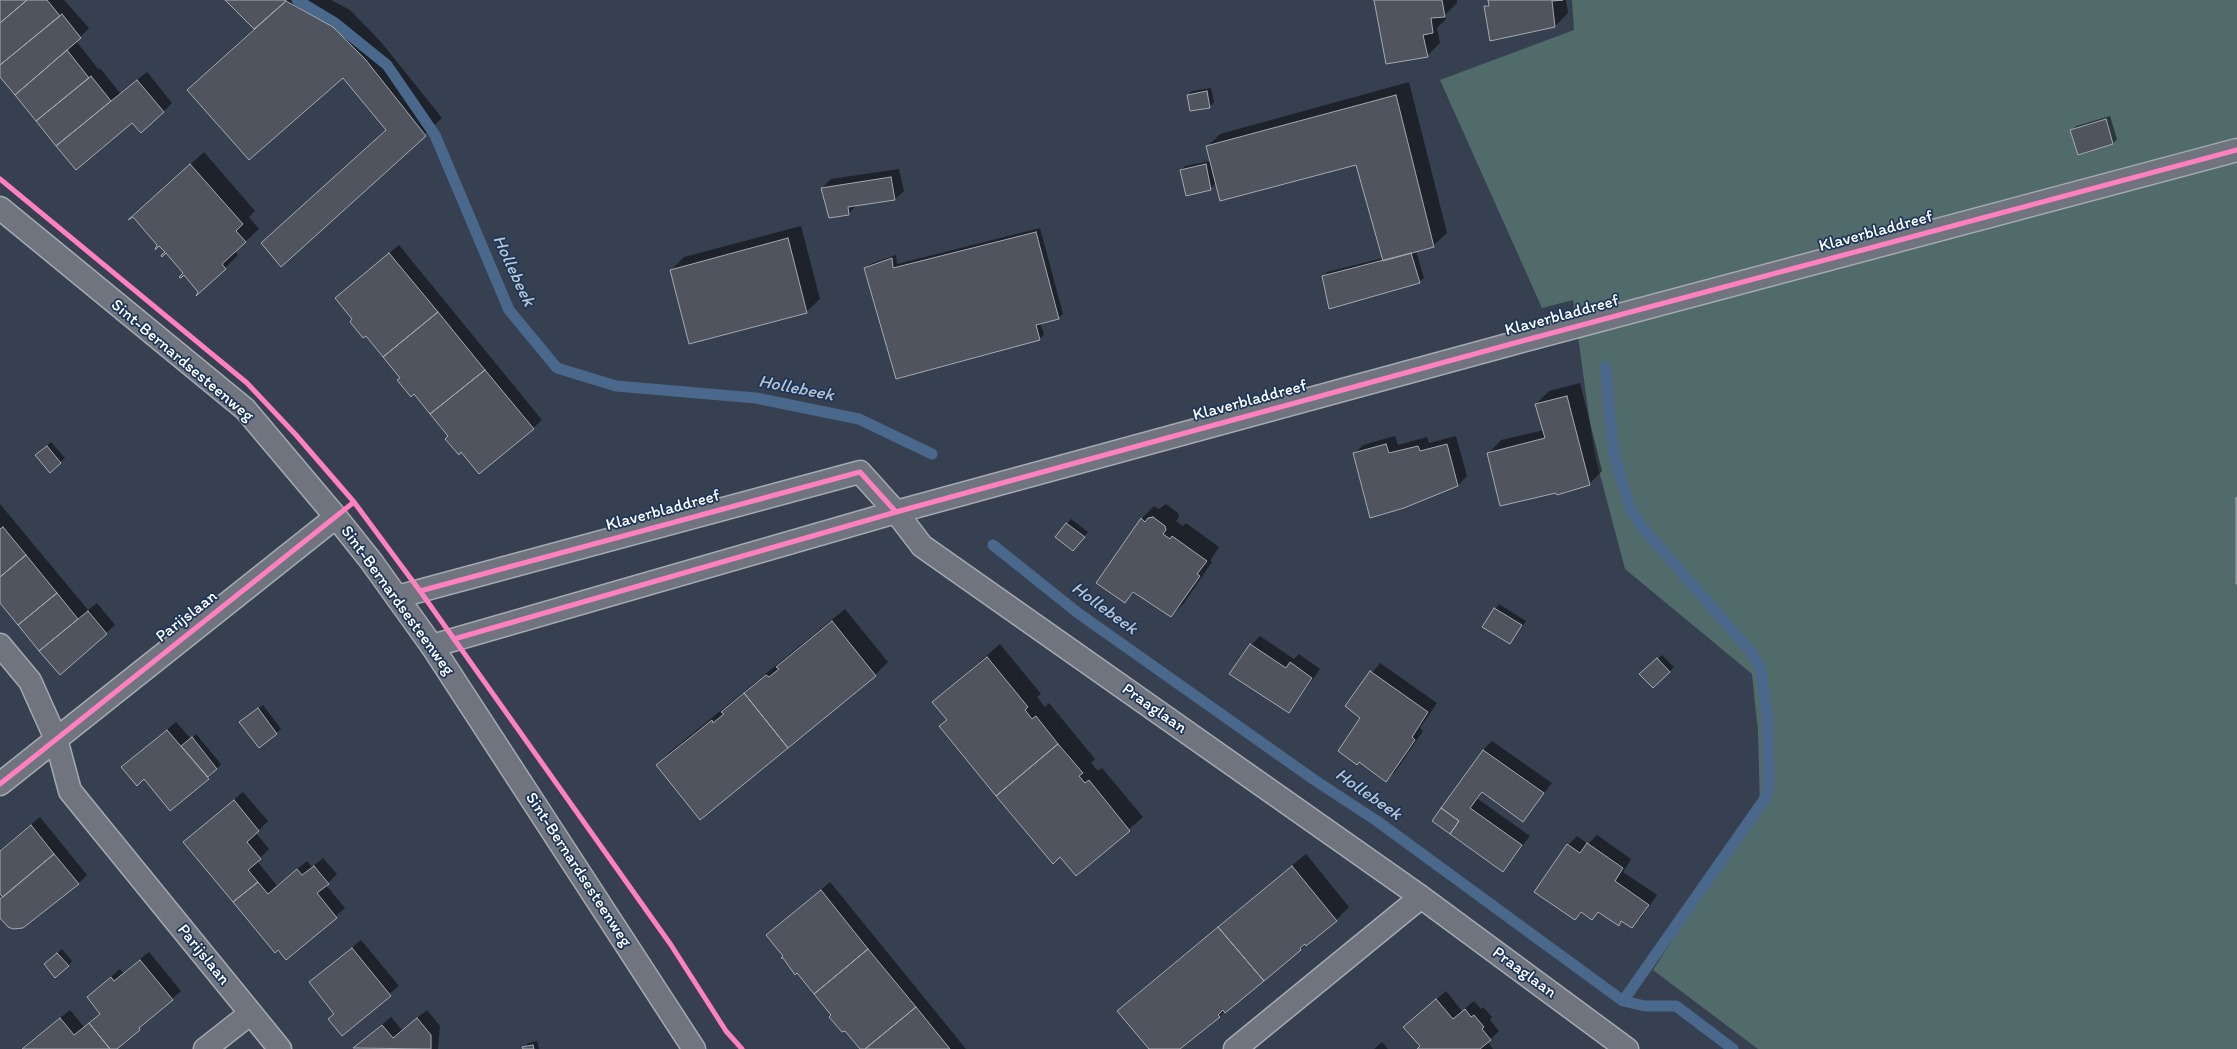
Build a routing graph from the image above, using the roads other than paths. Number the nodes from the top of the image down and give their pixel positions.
1 (2237, 150) edge
2 (0, 208) edge
3 (896, 512) junction
4 (336, 517) junction
5 (398, 597) junction
6 (0, 644) edge
7 (432, 646) junction
8 (56, 739) junction
9 (0, 784) edge
10 (1421, 897) junction
11 (250, 1013) junction
12 (205, 1049) edge
13 (280, 1049) edge
14 (694, 1049) edge
15 (1235, 1049) edge
16 (1627, 1049) edge

1 - 3 street, Klaverbladdreef
2 - 4 street, Sint-Bernardsesteenweg
3 - 5 street, Klaverbladdreef
3 - 7 street, Klaverbladdreef
3 - 10 street, Praaglaan
4 - 5 street, Sint-Bernardsesteenweg
4 - 8 street, Parijslaan
5 - 7 street, Sint-Bernardsesteenweg
6 - 8 street, Parijslaan
7 - 14 street, Sint-Bernardsesteenweg
8 - 9 street
8 - 11 street, Parijslaan
10 - 15 street
10 - 16 street, Praaglaan
11 - 12 street
11 - 13 street, Parijslaan

